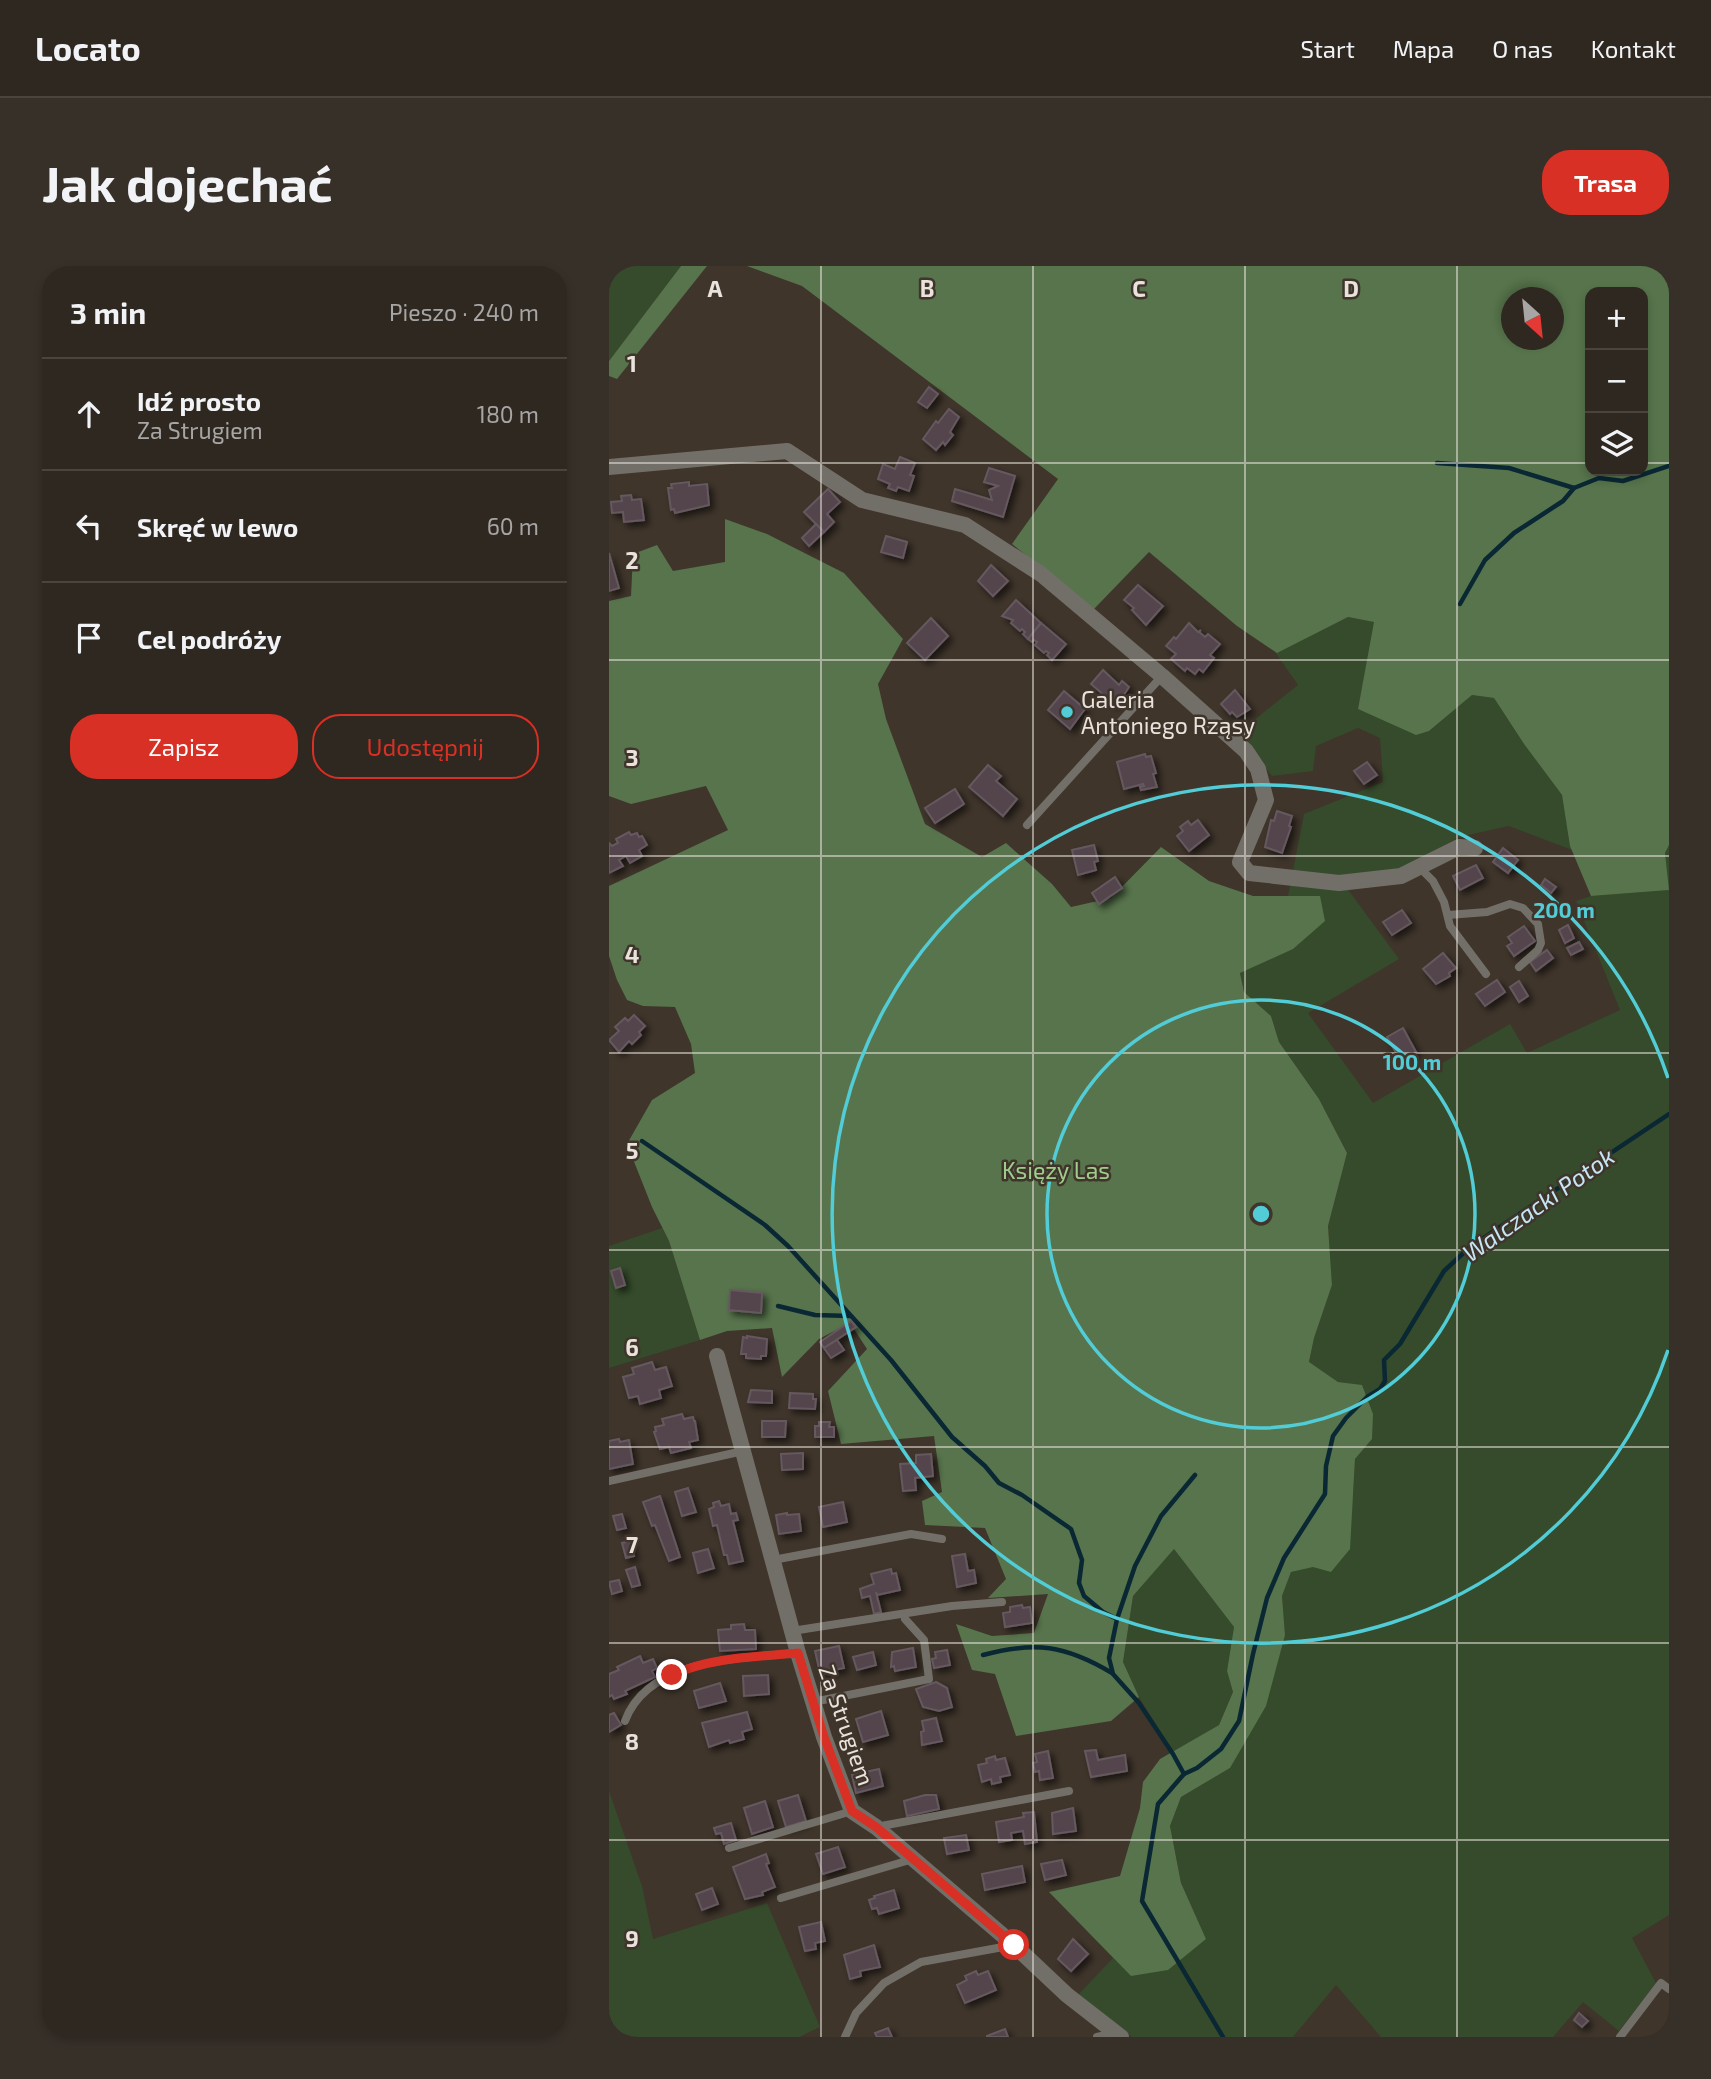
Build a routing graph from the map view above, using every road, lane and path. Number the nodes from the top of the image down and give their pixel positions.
1 (609, 467) edge
2 (1162, 676) junction
3 (1027, 825) dead end
4 (1475, 848) dead end
5 (1419, 867) junction
6 (1448, 915) junction
7 (1519, 967) dead end
8 (1486, 974) dead end
9 (717, 1356) dead end
10 (743, 1451) junction
11 (609, 1481) edge
12 (942, 1539) dead end
13 (773, 1560) junction
14 (1002, 1602) dead end
15 (905, 1619) dead end
16 (792, 1631) junction
17 (798, 1653) junction
18 (813, 1702) junction
19 (625, 1721) dead end
20 (1069, 1791) dead end
21 (852, 1811) junction
22 (876, 1827) junction
23 (729, 1848) dead end
24 (913, 1859) junction
25 (781, 1898) dead end
26 (1014, 1945) junction
27 (1669, 1989) edge
28 (1118, 2035) edge
29 (845, 2037) edge
30 (1097, 2037) edge
31 (1620, 2037) edge

1 - 2 street
2 - 3 lane
2 - 5 street
4 - 5 street
5 - 6 lane
6 - 7 lane
6 - 8 lane
9 - 10 street, Za Strugiem
10 - 11 lane
10 - 13 street, Za Strugiem
12 - 13 lane
13 - 16 street, Za Strugiem
14 - 16 lane
15 - 18 lane
16 - 17 street, Za Strugiem
17 - 18 street, Za Strugiem
17 - 19 lane
18 - 21 street, Za Strugiem
20 - 22 lane
21 - 22 street, Za Strugiem
21 - 23 lane
22 - 24 street, Za Strugiem
24 - 25 lane
24 - 26 street, Za Strugiem
26 - 28 street, Za Strugiem
26 - 29 lane
27 - 31 lane
28 - 30 lane

